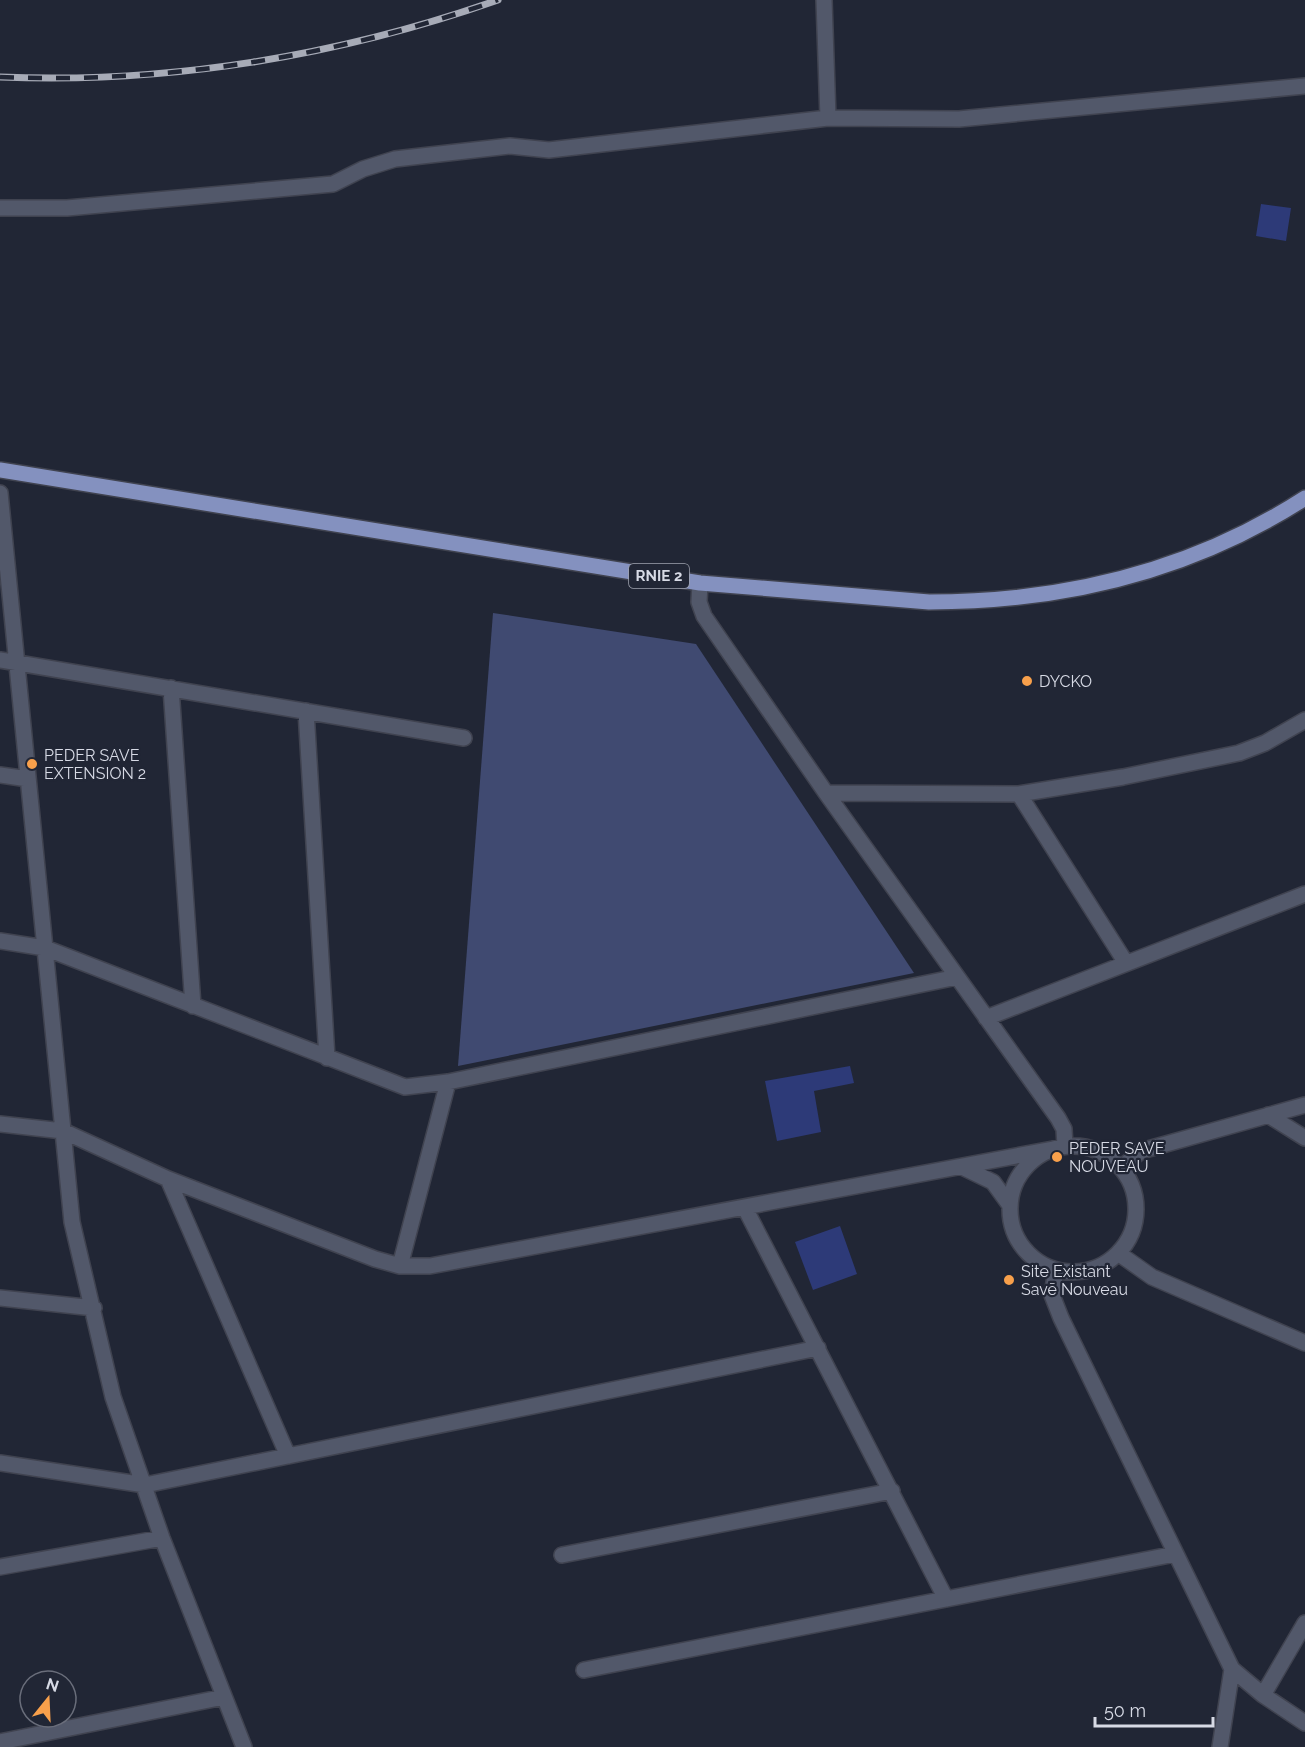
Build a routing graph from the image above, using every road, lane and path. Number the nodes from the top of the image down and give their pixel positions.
1 (824, 0) edge
2 (1305, 86) edge
3 (828, 118) junction
4 (0, 208) edge
5 (0, 470) edge
6 (0, 493) edge
7 (1305, 498) edge
8 (700, 583) junction
9 (0, 660) edge
10 (17, 663) junction
11 (171, 688) junction
12 (306, 711) junction
13 (1305, 720) edge
14 (464, 738) dead end
15 (0, 775) edge
16 (28, 779) junction
17 (826, 793) junction
18 (1019, 794) junction
19 (1305, 894) edge
20 (0, 941) edge
21 (45, 948) junction
22 (1126, 963) junction
23 (957, 977) junction
24 (193, 1006) junction
25 (986, 1018) junction
26 (327, 1058) junction
27 (448, 1082) junction
28 (1305, 1105) edge
29 (1268, 1115) junction
30 (0, 1124) edge
31 (63, 1131) junction
32 (1305, 1138) edge
33 (1059, 1148) junction
34 (962, 1167) junction
35 (1121, 1168) junction
36 (168, 1179) junction
37 (1009, 1204) junction
38 (745, 1208) junction
39 (1118, 1254) junction
40 (400, 1266) junction
41 (1056, 1270) junction
42 (0, 1299) edge
43 (94, 1308) junction
44 (1305, 1343) edge
45 (818, 1348) junction
46 (288, 1456) junction
47 (0, 1463) edge
48 (145, 1485) junction
49 (892, 1491) junction
50 (162, 1539) junction
51 (562, 1554) dead end
52 (1175, 1554) junction
53 (0, 1567) edge
54 (946, 1599) junction
55 (1305, 1623) edge
56 (1232, 1669) junction
57 (584, 1670) dead end
58 (1263, 1695) junction
59 (224, 1697) junction
60 (1305, 1723) edge
61 (0, 1742) edge
62 (244, 1747) edge
63 (1220, 1747) edge

1 - 3 street
2 - 3 street
3 - 4 street
5 - 8 main road, RNIE 2
6 - 10 street
7 - 8 main road, RNIE 2
8 - 17 street
9 - 10 street
10 - 11 street
10 - 16 street
11 - 12 street
11 - 24 street
12 - 14 street
12 - 26 street
13 - 18 street
15 - 16 street
16 - 21 street
17 - 18 street
17 - 23 street
18 - 22 street
19 - 22 street
20 - 21 street
21 - 24 street
21 - 31 street
22 - 25 street
23 - 25 street
23 - 27 street
24 - 26 street
25 - 33 street
26 - 27 street
27 - 40 street
28 - 29 street
29 - 32 street
29 - 35 street
30 - 31 street
31 - 36 street
31 - 43 street
33 - 34 street
33 - 35 street
33 - 37 street
34 - 37 street
34 - 38 street
35 - 39 street
36 - 40 street
36 - 46 street
37 - 41 street
38 - 40 street
38 - 45 street
39 - 41 street
39 - 44 street
41 - 52 street
42 - 43 street
43 - 48 street
45 - 46 street
45 - 49 street
46 - 48 street
47 - 48 street
48 - 50 street
49 - 51 street
49 - 54 street
50 - 53 street
50 - 59 street
52 - 54 street
52 - 56 street
54 - 57 street
55 - 58 street
56 - 58 street
56 - 63 street
58 - 60 street
59 - 61 street
59 - 62 street

